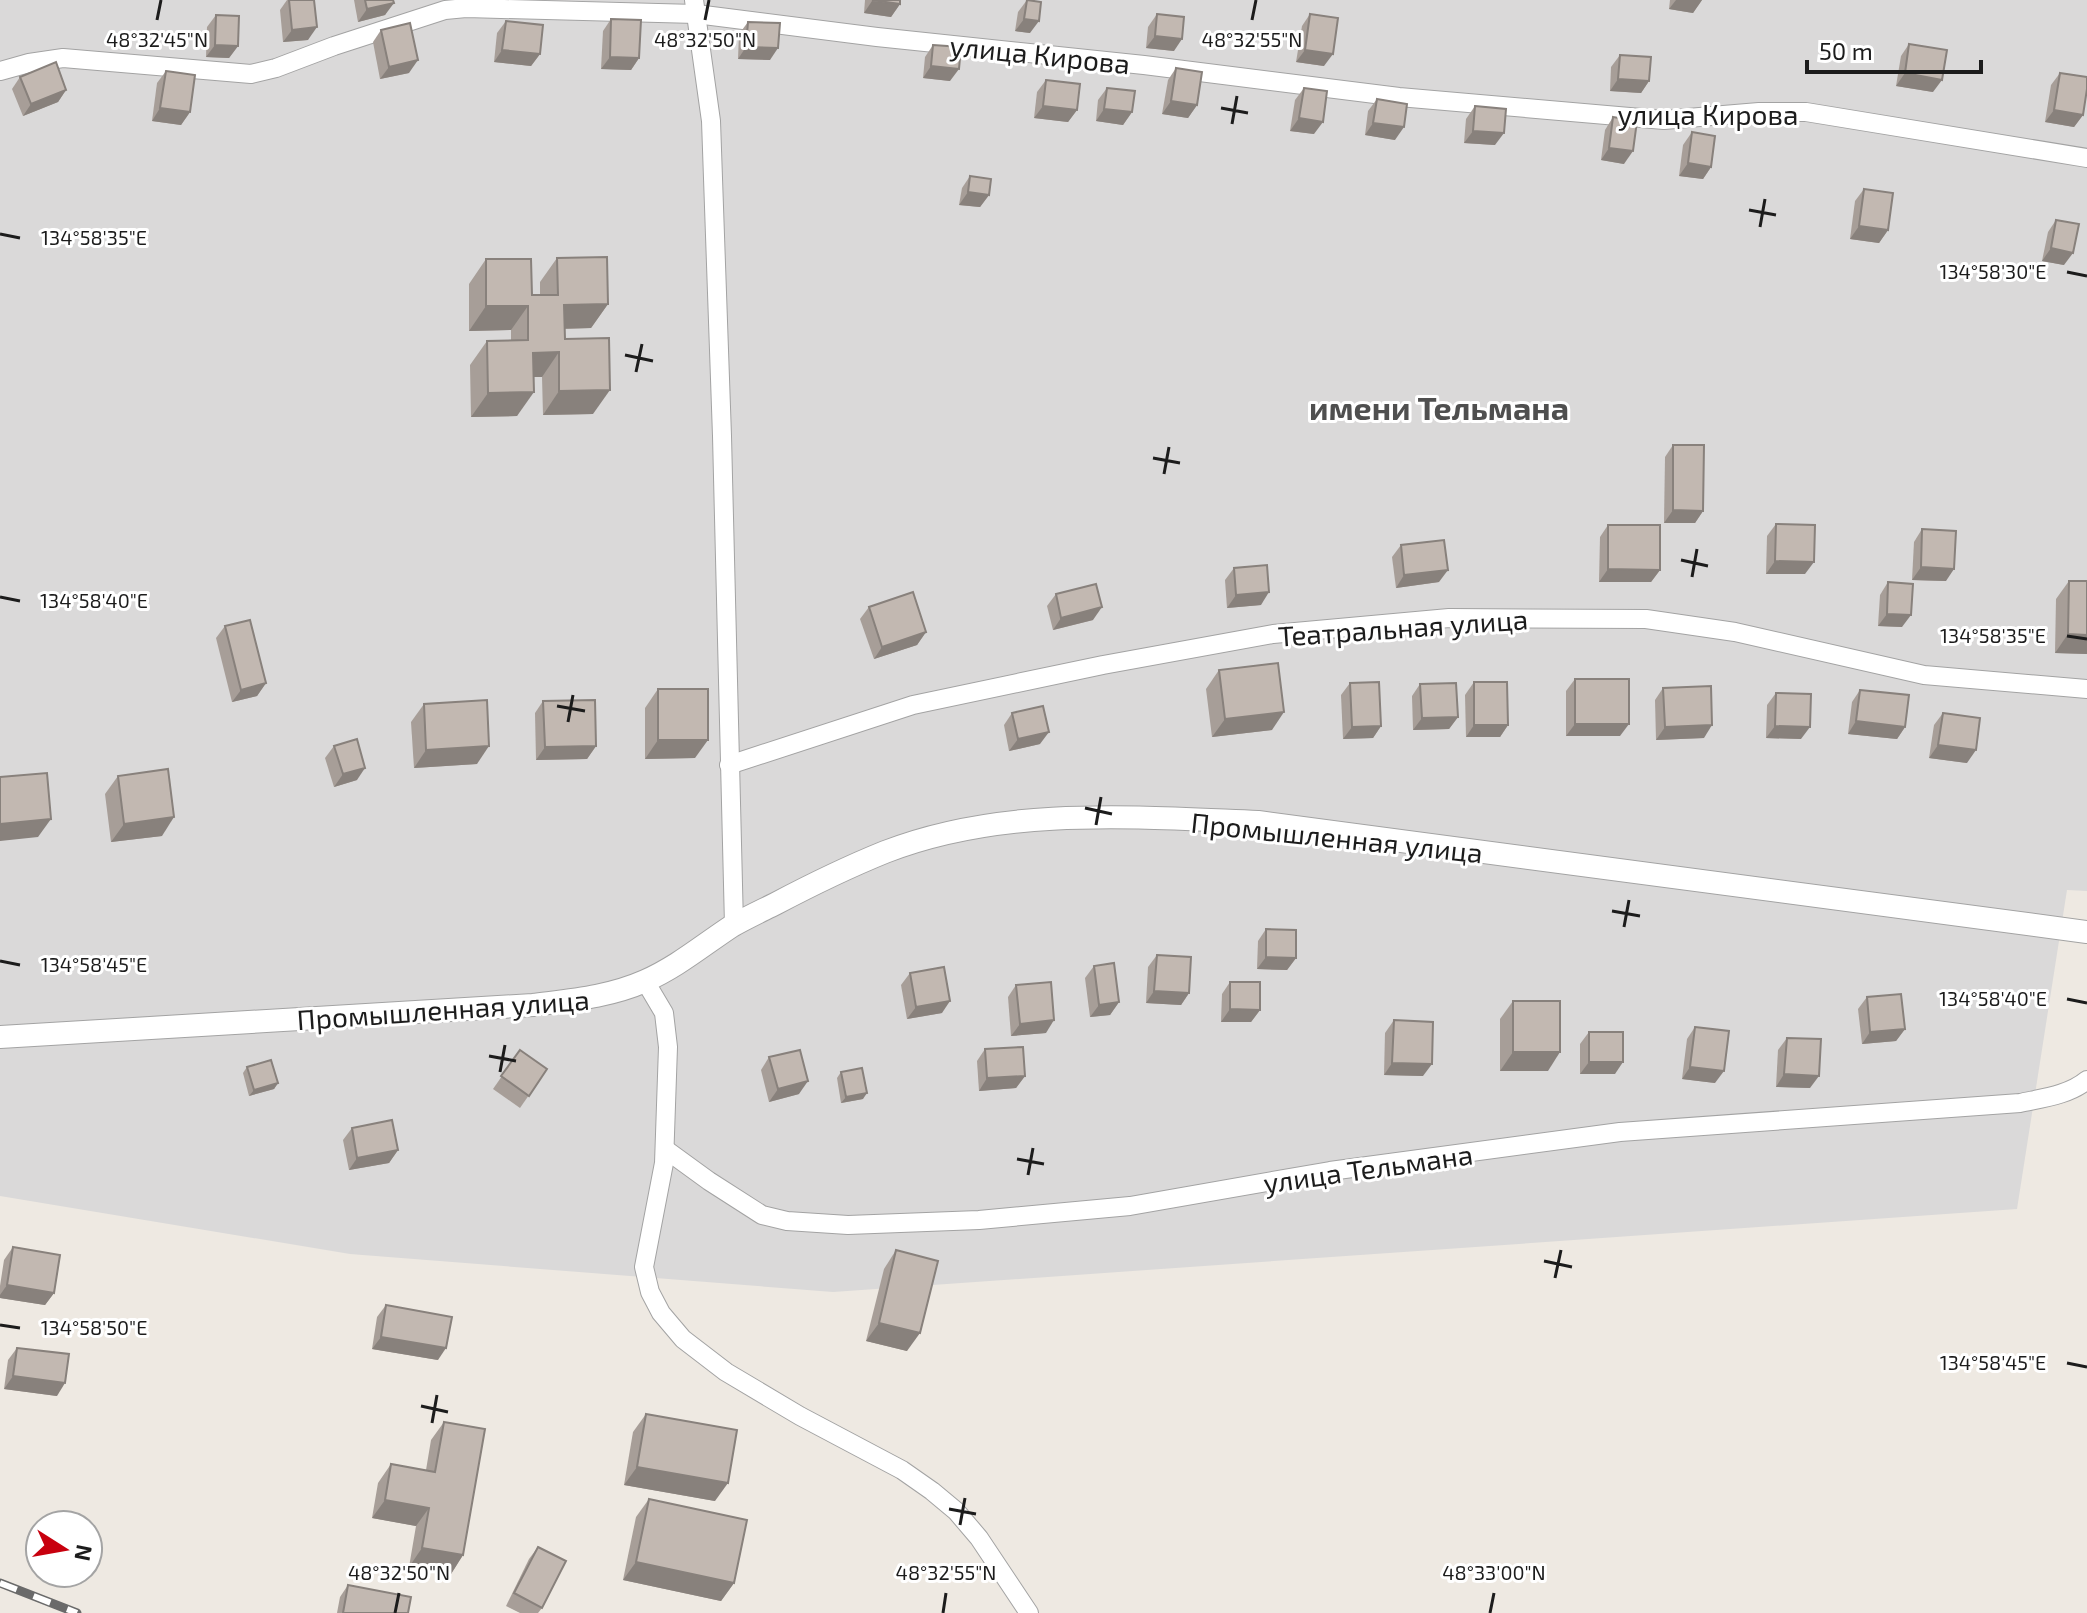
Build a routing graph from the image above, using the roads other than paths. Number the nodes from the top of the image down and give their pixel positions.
1 (695, 7) edge
2 (0, 71) edge
3 (2087, 158) edge
4 (2087, 689) edge
5 (729, 765) junction
6 (734, 925) junction
7 (2087, 932) edge
8 (645, 981) junction
9 (0, 1037) edge
10 (2087, 1080) edge
11 (665, 1149) junction
12 (1029, 1613) edge

1 - 2 street, улица Кирова
1 - 3 street, улица Кирова
1 - 5 street
4 - 5 street, Театральная улица
5 - 6 street
6 - 7 street, Промышленная улица
6 - 8 street, Промышленная улица
8 - 9 street, Промышленная улица
8 - 11 street
10 - 11 street, улица Тельмана
11 - 12 street

